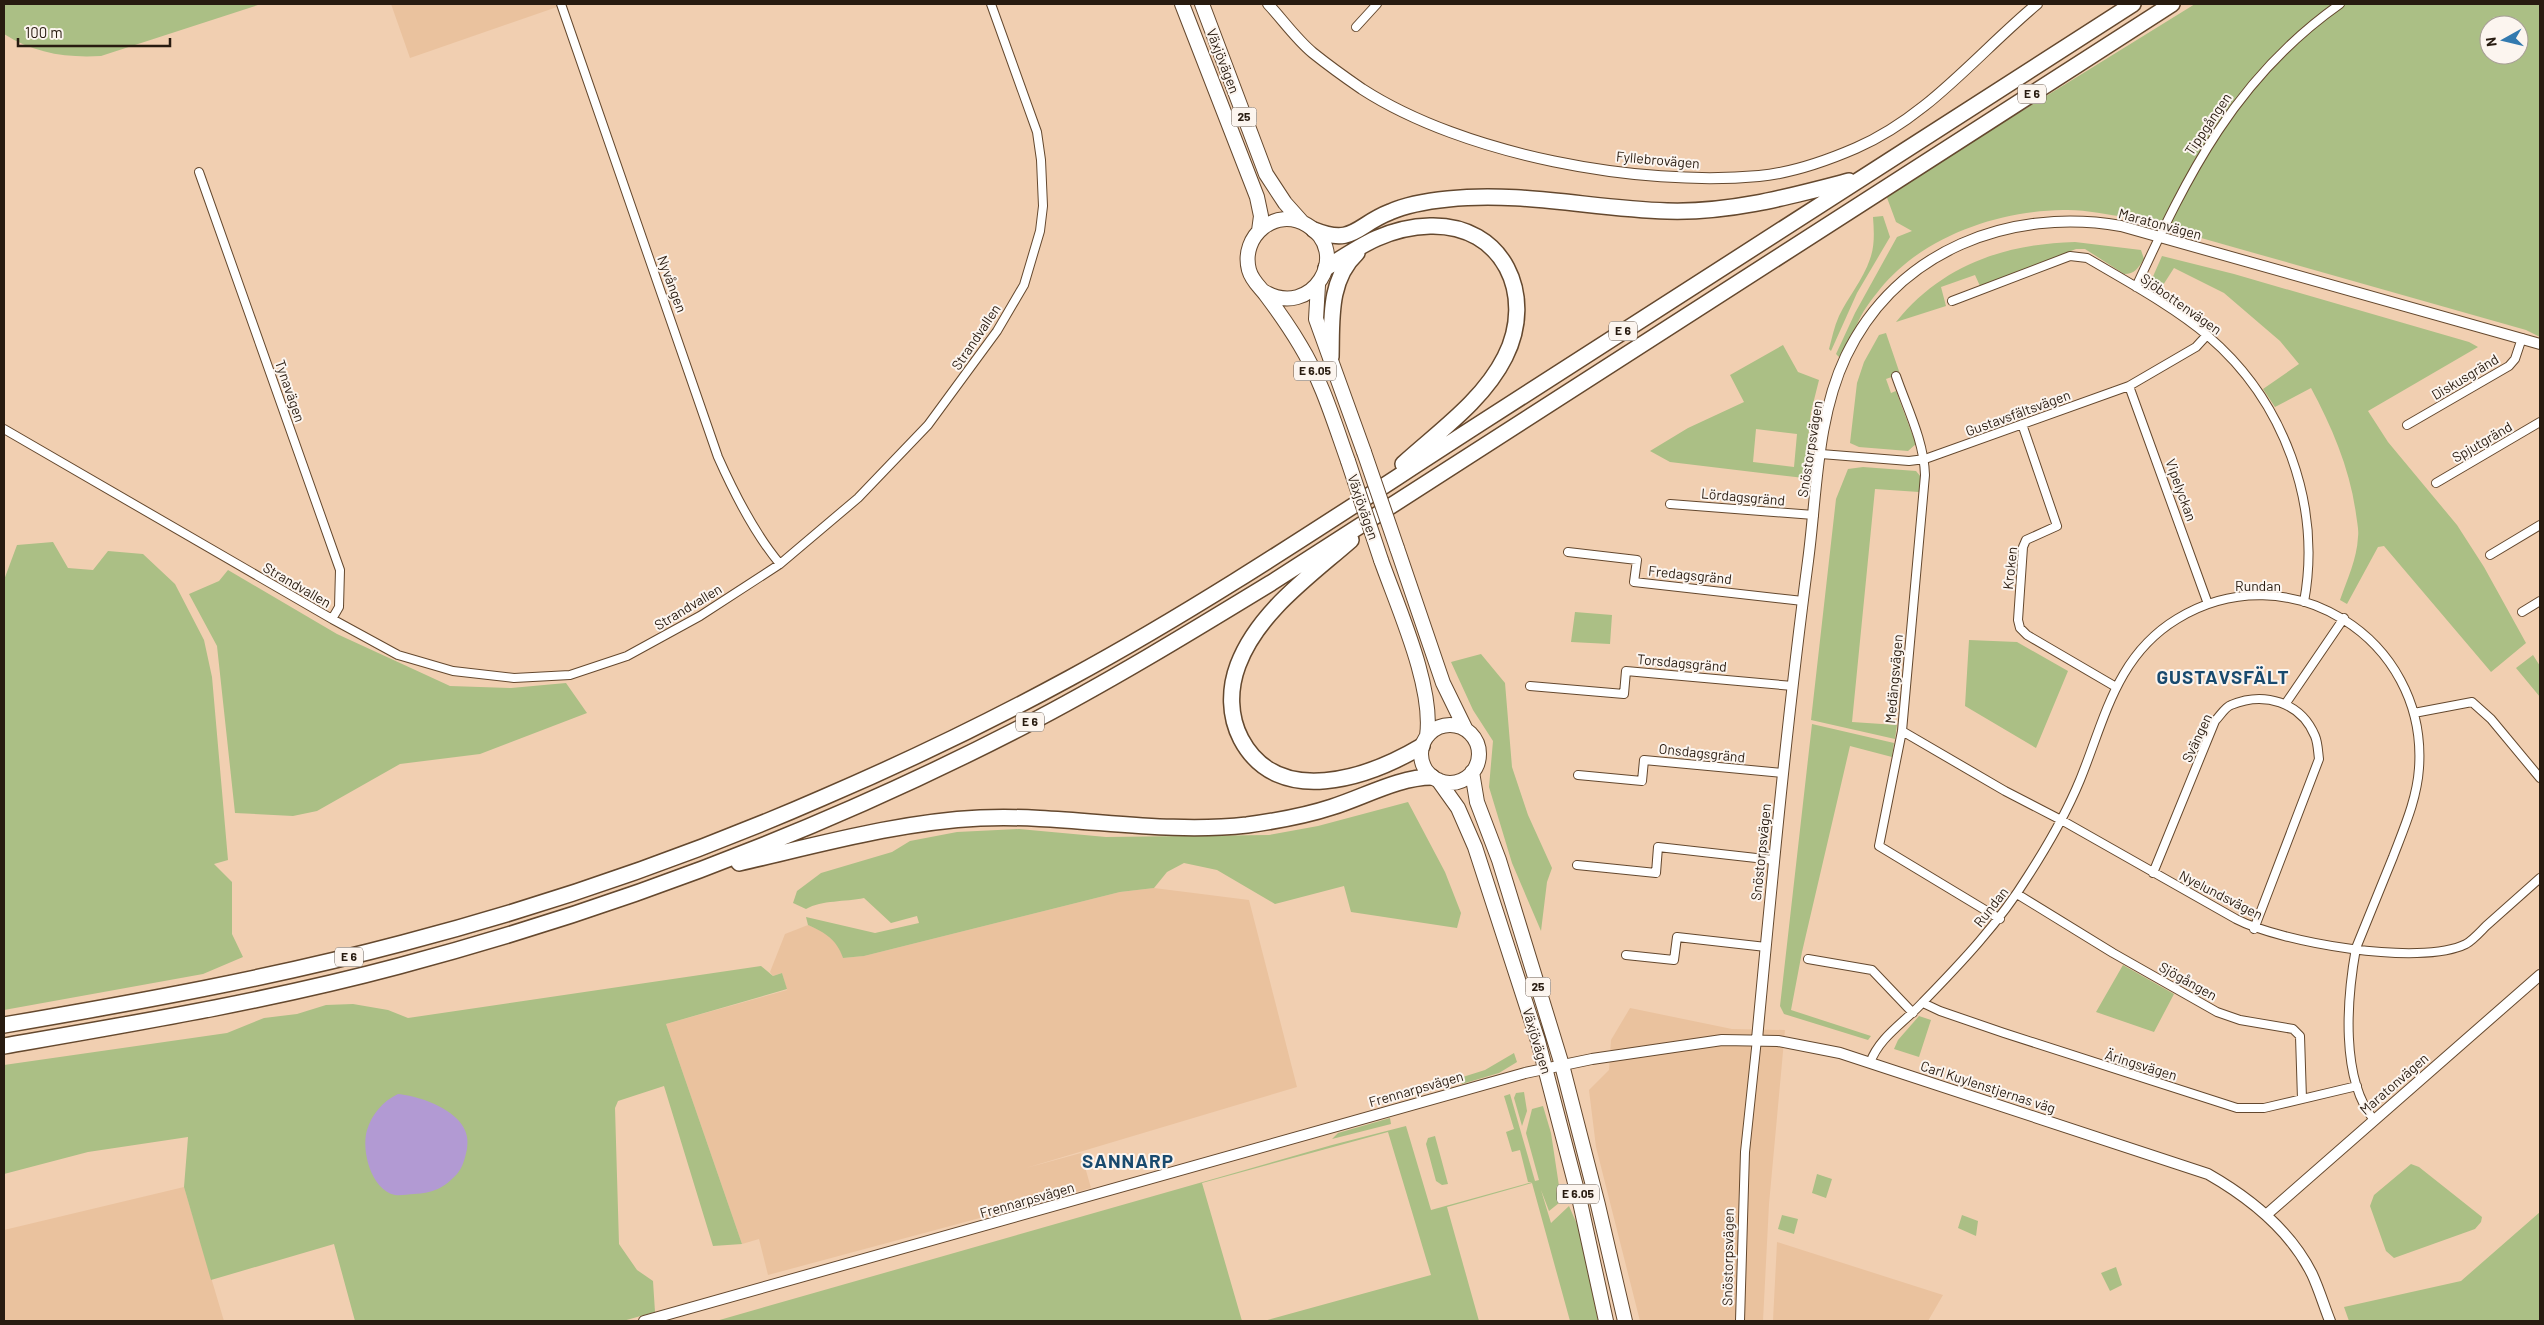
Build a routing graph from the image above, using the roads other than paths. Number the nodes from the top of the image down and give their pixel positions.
1 (561, 4) edge
2 (991, 4) edge
3 (1182, 4) edge
4 (1202, 4) edge
5 (1268, 4) edge
6 (1377, 4) edge
7 (2037, 4) edge
8 (2133, 4) edge
9 (2172, 4) edge
10 (2340, 4) edge
11 (1356, 28) dead end
12 (199, 172) dead end
13 (1864, 176) junction
14 (1308, 226) junction
15 (1259, 231) junction
16 (2158, 238) junction
17 (1373, 240) junction
18 (1326, 268) junction
19 (1318, 285) junction
20 (2136, 287) junction
21 (1263, 291) junction
22 (1952, 301) dead end
23 (2207, 335) junction
24 (2522, 338) junction
25 (2540, 344) edge
26 (1331, 357) junction
27 (1896, 376) dead end
28 (2129, 386) junction
29 (1835, 388) joint
30 (2540, 422) edge
31 (2022, 424) junction
32 (2407, 425) dead end
33 (4, 429) edge
34 (1821, 454) junction
35 (1925, 459) junction
36 (2436, 482) dead end
37 (1369, 494) junction
38 (1670, 504) dead end
39 (1389, 506) junction
40 (1814, 515) junction
41 (2540, 525) edge
42 (1568, 552) dead end
43 (2490, 555) dead end
44 (780, 564) junction
45 (1803, 601) junction
46 (2540, 601) edge
47 (2304, 602) junction
48 (2208, 604) junction
49 (2522, 612) dead end
50 (2344, 618) junction
51 (332, 619) junction
52 (1530, 686) dead end
53 (1793, 686) junction
54 (2116, 687) junction
55 (2286, 703) junction
56 (2414, 713) junction
57 (1466, 730) junction
58 (1902, 731) junction
59 (1424, 741) junction
60 (1472, 772) junction
61 (1783, 773) junction
62 (1578, 775) dead end
63 (2540, 778) edge
64 (1435, 779) junction
65 (2062, 821) junction
66 (1774, 860) junction
67 (1577, 864) dead end
68 (691, 873) junction
69 (2153, 874) junction
70 (2540, 878) edge
71 (2017, 894) junction
72 (2000, 918) junction
73 (2254, 929) junction
74 (1766, 947) junction
75 (2356, 948) junction
76 (1626, 955) dead end
77 (1808, 959) dead end
78 (2540, 975) edge
79 (1923, 1003) junction
80 (1913, 1013) junction
81 (4, 1025) edge
82 (1757, 1039) junction
83 (4, 1046) edge
84 (1870, 1063) junction
85 (1562, 1065) junction
86 (1546, 1068) junction
87 (2357, 1086) junction
88 (2302, 1099) junction
89 (2374, 1120) junction
90 (2266, 1215) junction
91 (644, 1321) edge
92 (1606, 1321) edge
93 (1625, 1321) edge
94 (1740, 1321) edge
95 (2330, 1321) edge

1 - 44 street, Nyvången
2 - 44 street, Strandvallen
3 - 15 highway, Växjövägen / 25
4 - 14 highway, Växjövägen / 25
5 - 7 street, Fyllebrovägen
6 - 11 street
8 - 13 highway, E 6
9 - 39 highway, E 6
10 - 16 street, Tippgången
12 - 51 street, Tynavägen
13 - 14 highway
13 - 37 highway, E 6
14 - 15 highway
14 - 18 highway, Växjövägen
15 - 21 highway, Växjövägen
16 - 20 street, Tippgången
16 - 24 street, Maratonvägen
16 - 29 street, Maratonvägen
17 - 18 highway
17 - 26 highway
17 - 37 highway
18 - 19 highway, Växjövägen
19 - 21 highway
19 - 26 highway, Växjövägen / E 6.05
20 - 22 street, Sjöbottenvägen
20 - 23 street, Sjöbottenvägen
21 - 59 highway, Växjövägen / E 6.05, bridge
23 - 28 street, Gustavsfältsvägen
23 - 47 street, Sjöbottenvägen
24 - 25 street, Maratonvägen
24 - 32 street, Diskusgränd
26 - 57 highway, Växjövägen / E 6.05, bridge
27 - 35 street, Medängsvägen
28 - 31 street, Gustavsfältsvägen
28 - 48 street, Vipelyckan
29 - 34 street, Snöstorpsvägen
30 - 36 street, Spjutgränd
31 - 35 street, Gustavsfältsvägen
31 - 54 street, Kroken
33 - 51 street, Strandvallen
34 - 35 street, Gustavsfältsvägen
34 - 40 street, Snöstorpsvägen
35 - 58 street, Medängsvägen
37 - 81 highway, E 6
38 - 40 street, Lördagsgränd
39 - 59 highway
39 - 68 highway, E 6
40 - 45 street, Snöstorpsvägen
41 - 43 street
42 - 45 street, Fredagsgränd
44 - 51 street, Strandvallen
45 - 53 street, Snöstorpsvägen
46 - 49 street
47 - 48 street, Rundan
47 - 50 street, Rundan
48 - 54 street, Rundan
50 - 55 street
50 - 56 street, Rundan
52 - 53 street, Torsdagsgränd
53 - 61 street, Snöstorpsvägen
54 - 65 street, Rundan
55 - 69 street, Svängen
55 - 73 street
56 - 63 street
56 - 75 street, Rundan
57 - 59 highway
57 - 60 highway, Växjövägen
58 - 65 street, Nyelundsvägen
58 - 72 street, Medängsvägen
59 - 64 highway, Växjövägen
60 - 64 highway
60 - 85 highway, Växjövägen / 25
61 - 62 street, Onsdagsgränd
61 - 66 street, Snöstorpsvägen
64 - 68 highway
64 - 86 highway, Växjövägen / E 6.05
65 - 69 street, Nyelundsvägen
65 - 71 street, Rundan
66 - 67 street
66 - 74 street, Snöstorpsvägen
68 - 83 highway, E 6
69 - 73 street, Nyelundsvägen
70 - 75 street, Nyelundsvägen
71 - 72 street, Rundan
71 - 88 street, Sjögången
72 - 79 street, Rundan
73 - 75 street, Nyelundsvägen
74 - 76 street
74 - 82 street, Snöstorpsvägen
75 - 87 street, Rundan
77 - 80 street
78 - 89 street, Maratonvägen
79 - 80 street, Rundan
79 - 88 street, Äringsvägen
80 - 84 street, Rundan
82 - 84 street, Carl Kuylenstjernas väg
82 - 85 street, Carl Kuylenstjernas väg
82 - 94 street, Snöstorpsvägen
84 - 90 street, Carl Kuylenstjernas väg
85 - 86 street, Frennarpsvägen
85 - 93 highway, Växjövägen / 25
86 - 91 street, Frennarpsvägen
86 - 92 highway, Växjövägen / E 6.05
87 - 88 street, Äringsvägen
87 - 89 street, Rundan
89 - 90 street, Maratonvägen
90 - 95 street, Carl Kuylenstjernas väg

